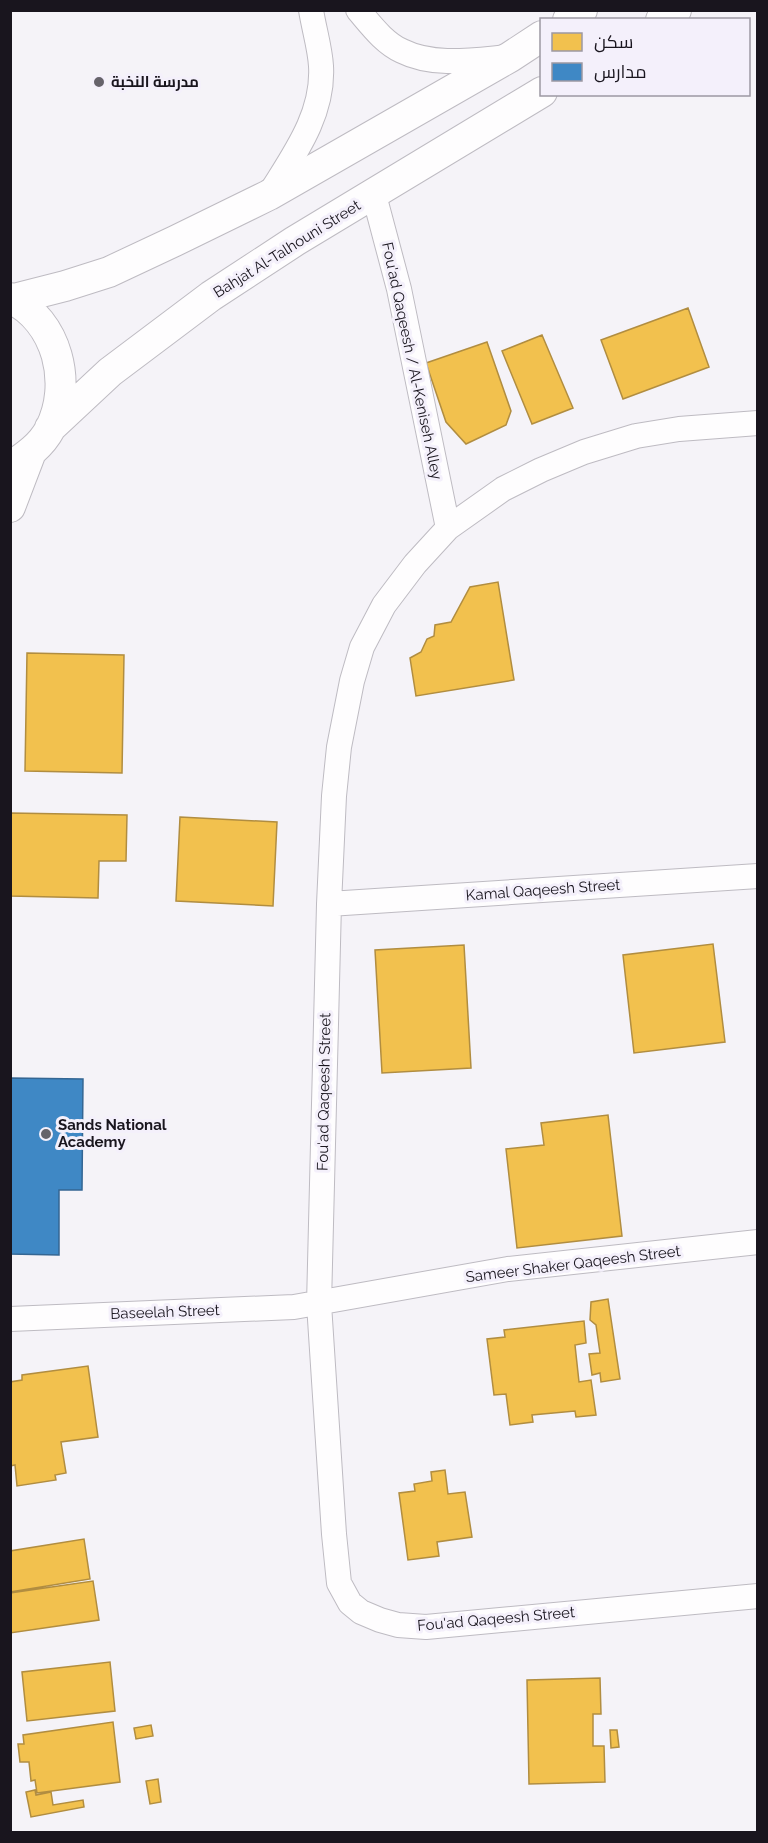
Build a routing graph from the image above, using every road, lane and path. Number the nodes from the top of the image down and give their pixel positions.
1 (311, 10) edge
2 (358, 10) edge
3 (540, 37) edge
4 (510, 57) junction
5 (540, 93) edge
6 (269, 195) junction
7 (374, 195) junction
8 (12, 298) edge
9 (758, 423) edge
10 (50, 428) junction
11 (21, 460) edge
12 (10, 507) edge
13 (448, 528) junction
14 (758, 876) edge
15 (328, 904) junction
16 (758, 1242) edge
17 (319, 1304) junction
18 (10, 1319) edge
19 (758, 1596) edge

1 - 6 street
2 - 4 street
3 - 4 street
4 - 6 street
5 - 7 street, Bahjat Al-Talhouni Street
6 - 8 street
7 - 10 street, Bahjat Al-Talhouni Street
7 - 13 street, Fou'ad Qaqeesh / Al-Keniseh Alley
8 - 10 street
9 - 13 street, Fou'ad Qaqeesh Street
10 - 11 street
11 - 12 street
13 - 15 street, Fou'ad Qaqeesh Street
14 - 15 street, Kamal Qaqeesh Street
15 - 17 street, Fou'ad Qaqeesh Street
16 - 17 street, Sameer Shaker Qaqeesh Street
17 - 18 street, Baseelah Street
17 - 19 street, Fou'ad Qaqeesh Street

